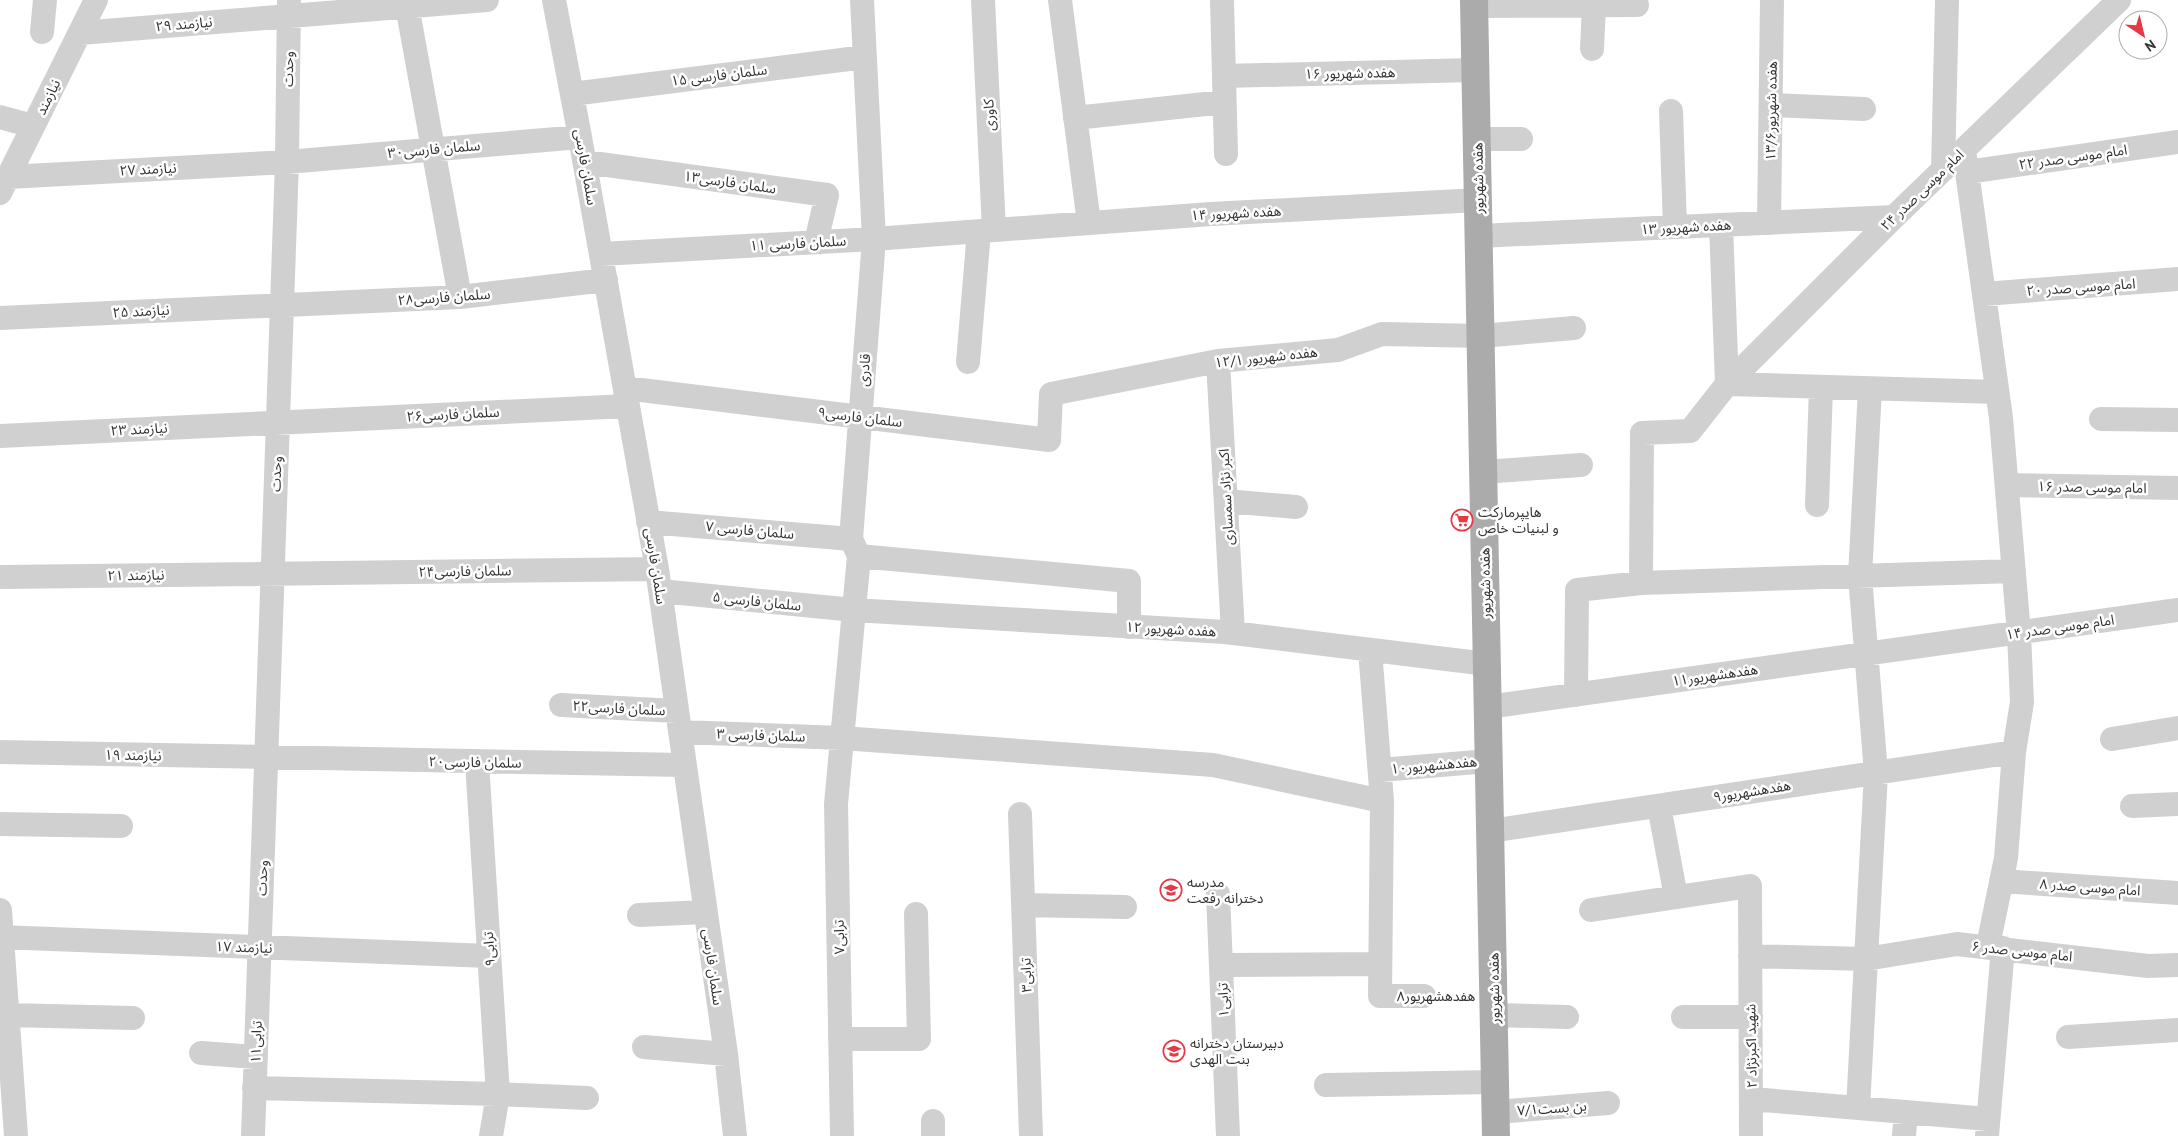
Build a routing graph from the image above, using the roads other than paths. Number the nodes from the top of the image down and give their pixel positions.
1 (45, 0) edge
2 (96, 0) edge
3 (487, 0) edge
4 (554, 0) edge
5 (862, 0) edge
6 (983, 0) edge
7 (1060, 0) edge
8 (1222, 0) edge
9 (1772, 0) edge
10 (1947, 0) edge
11 (2119, 0) edge
12 (406, 3) edge
13 (1474, 3) edge
14 (1637, 5) dead end
15 (1594, 6) junction
16 (289, 8) edge
17 (42, 32) dead end
18 (80, 33) junction
19 (1592, 50) dead end
20 (865, 57) junction
21 (1475, 70) junction
22 (1224, 76) junction
23 (572, 94) junction
24 (1224, 102) junction
25 (1771, 105) junction
26 (1864, 109) dead end
27 (1671, 111) dead end
28 (0, 117) edge
29 (1076, 118) junction
30 (33, 126) junction
31 (580, 137) junction
32 (1477, 139) junction
33 (1521, 139) dead end
34 (2178, 142) edge
35 (433, 150) junction
36 (1226, 154) dead end
37 (1966, 161) junction
38 (287, 162) junction
39 (585, 162) junction
40 (1943, 170) junction
41 (4, 185) edge
42 (1478, 200) junction
43 (1894, 217) junction
44 (1089, 223) junction
45 (1769, 223) junction
46 (1721, 225) junction
47 (1675, 227) junction
48 (986, 231) junction
49 (1479, 236) junction
50 (874, 239) junction
51 (816, 242) junction
52 (601, 254) junction
53 (2178, 279) edge
54 (606, 280) junction
55 (1984, 294) junction
56 (460, 297) junction
57 (282, 305) junction
58 (0, 318) edge
59 (1574, 328) dead end
60 (1481, 336) junction
61 (1218, 361) junction
62 (968, 362) dead end
63 (1727, 384) junction
64 (1821, 387) junction
65 (1870, 389) junction
66 (1997, 392) junction
67 (1051, 394) joint
68 (626, 397) junction
69 (860, 417) junction
70 (2101, 419) dead end
71 (2178, 420) edge
72 (278, 422) junction
73 (0, 436) edge
74 (1581, 465) dead end
75 (1483, 472) junction
76 (2007, 485) junction
77 (2178, 488) edge
78 (1226, 501) junction
79 (1817, 505) dead end
80 (1296, 507) dead end
81 (648, 522) junction
82 (855, 548) junction
83 (2014, 571) junction
84 (272, 574) junction
85 (1860, 576) junction
86 (0, 577) edge
87 (658, 580) junction
88 (1640, 583) junction
89 (854, 610) junction
90 (2178, 610) edge
91 (1129, 627) junction
92 (1233, 633) junction
93 (2019, 634) junction
94 (1942, 644) joint
95 (1370, 650) junction
96 (1866, 654) junction
97 (1487, 664) junction
98 (1576, 695) junction
99 (561, 705) dead end
100 (1488, 708) junction
101 (678, 721) junction
102 (2178, 728) edge
103 (842, 738) junction
104 (2112, 739) dead end
105 (0, 752) edge
106 (2014, 752) junction
107 (266, 757) junction
108 (1489, 761) junction
109 (477, 762) junction
110 (684, 765) junction
111 (1380, 770) junction
112 (1876, 773) junction
113 (1382, 801) junction
114 (2178, 804) edge
115 (1659, 806) junction
116 (2132, 806) dead end
117 (1020, 814) dead end
118 (0, 824) edge
119 (122, 826) dead end
120 (1490, 831) junction
121 (2002, 881) junction
122 (2178, 893) edge
123 (1218, 894) dead end
124 (1676, 897) junction
125 (1023, 905) junction
126 (1125, 906) dead end
127 (0, 910) edge
128 (1591, 910) dead end
129 (705, 912) junction
130 (916, 914) dead end
131 (639, 915) dead end
132 (1, 937) edge
133 (259, 947) junction
134 (1995, 947) junction
135 (489, 956) junction
136 (1750, 956) junction
137 (1866, 959) junction
138 (1380, 964) junction
139 (1221, 965) junction
140 (2178, 965) edge
141 (1424, 996) road end
142 (1494, 1005) junction
143 (7, 1015) junction
144 (1567, 1017) dead end
145 (1683, 1017) dead end
146 (1750, 1017) junction
147 (133, 1018) dead end
148 (2178, 1030) edge
149 (2068, 1038) dead end
150 (840, 1039) junction
151 (644, 1047) dead end
152 (201, 1053) dead end
153 (726, 1054) junction
154 (256, 1057) junction
155 (1495, 1082) junction
156 (1326, 1085) dead end
157 (254, 1088) junction
158 (498, 1094) junction
159 (588, 1098) dead end
160 (1752, 1099) junction
161 (1608, 1103) dead end
162 (1858, 1108) junction
163 (1906, 1112) junction
164 (1496, 1124) edge
165 (1988, 1128) edge
166 (16, 1136) edge
167 (253, 1136) edge
168 (492, 1136) edge
169 (734, 1136) edge
170 (842, 1136) edge
171 (1031, 1136) edge
172 (1228, 1136) edge
173 (1751, 1136) edge
174 (1904, 1136) edge

1 - 17 street
2 - 18 street, نیازمند
3 - 12 street, نیازمند ۲۹
4 - 23 street, سلمان فارسی
5 - 20 street, قادری
6 - 48 street, کاوری
7 - 29 street
8 - 22 street
9 - 25 street, هفده شهریور۱۳/۶
10 - 40 street
11 - 37 street, امام موسی صدر ۲۴
12 - 16 street, نیازمند ۲۹
12 - 35 street
13 - 15 street
13 - 21 main road, هفده شهریور
14 - 15 street
15 - 19 street
16 - 18 street, نیازمند ۲۹
16 - 38 street, وحدت
18 - 30 street, نیازمند
20 - 23 street, سلمان فارسی ۱۵
20 - 50 street, قادری
21 - 22 street, هفده شهریور ۱۶
21 - 32 main road, هفده شهریور
22 - 24 street
23 - 31 street, سلمان فارسی
24 - 29 street
24 - 36 street
25 - 26 street
25 - 45 street, هفده شهریور۱۳/۶
27 - 47 street
28 - 30 street
29 - 44 street
30 - 41 street, نیازمند
31 - 35 street, سلمان فارسی۳۰
31 - 39 street, سلمان فارسی
32 - 33 street
32 - 42 main road, هفده شهریور
34 - 37 street, امام موسی صدر ۲۲
35 - 38 street, سلمان فارسی۳۰
35 - 56 street
37 - 40 street, امام موسی صدر ۲۴
37 - 55 street
38 - 41 street, نیازمند ۲۷
38 - 57 street, وحدت
39 - 51 street, سلمان فارسی۱۳
39 - 52 street, سلمان فارسی
40 - 43 street, امام موسی صدر ۲۴
42 - 44 street, هفده شهریور ۱۴
42 - 49 main road, هفده شهریور
43 - 45 street, هفده شهریور ۱۳
43 - 63 street, امام موسی صدر ۲۴
44 - 48 street, هفده شهریور ۱۴
45 - 46 street, هفده شهریور ۱۳
46 - 47 street, هفده شهریور ۱۳
46 - 63 street
47 - 49 street, هفده شهریور ۱۳
48 - 50 street, سلمان فارسی ۱۱
48 - 62 street, کاوری
49 - 60 main road, هفده شهریور
50 - 51 street, سلمان فارسی ۱۱
50 - 69 street, قادری
51 - 52 street, سلمان فارسی ۱۱
52 - 54 street, سلمان فارسی
53 - 55 street, امام موسی صدر ۲۰
54 - 56 street, سلمان فارسی۲۸
54 - 68 street, سلمان فارسی
55 - 66 street
56 - 57 street, سلمان فارسی۲۸
57 - 58 street, نیازمند ۲۵
57 - 72 street, وحدت
59 - 60 street, هفده شهریور ۱۲/۱
60 - 61 street, هفده شهریور ۱۲/۱
60 - 75 main road, هفده شهریور
61 - 67 street, هفده شهریور ۱۲/۱
61 - 78 street, اکبر نژاد سمساری
63 - 64 street
63 - 88 street, امام موسی صدر ۲۴
64 - 65 street
64 - 79 street
65 - 66 street
65 - 85 street
66 - 76 street
67 - 69 street, سلمان فارسی۹
68 - 69 street, سلمان فارسی۹
68 - 72 street, سلمان فارسی۲۶
68 - 81 street, سلمان فارسی
69 - 82 street, قادری
70 - 71 street
72 - 73 street, نیازمند ۲۳
72 - 84 street, وحدت
74 - 75 street
75 - 97 main road, هفده شهریور
76 - 77 street, امام موسی صدر ۱۶
76 - 83 street
78 - 80 street
78 - 92 street, اکبر نژاد سمساری
81 - 82 street, سلمان فارسی ۷
81 - 87 street, سلمان فارسی
82 - 89 street, قادری
82 - 91 street, سلمان فارسی ۷
83 - 85 street
83 - 93 street
84 - 86 street, نیازمند ۲۱
84 - 87 street, سلمان فارسی۲۴
84 - 107 street, وحدت
85 - 88 street
85 - 96 street
87 - 89 street, سلمان فارسی ۵
87 - 101 street, سلمان فارسی
88 - 98 street
89 - 91 street, هفده شهریور ۱۲
89 - 103 street, قادری
90 - 93 street, امام موسی صدر ۱۴
91 - 92 street, هفده شهریور ۱۲
92 - 95 street, هفده شهریور ۱۲
93 - 94 street, امام موسی صدر ۱۴
93 - 106 street
94 - 96 street, هفدهشهریور۱۱
95 - 97 street, هفده شهریور ۱۲
95 - 111 street
96 - 98 street, هفدهشهریور۱۱
96 - 112 street
97 - 100 main road, هفده شهریور
98 - 100 street, هفدهشهریور۱۱
99 - 101 street, سلمان فارسی۲۲
100 - 108 main road, هفده شهریور
101 - 103 street, سلمان فارسی ۳
101 - 110 street, سلمان فارسی
102 - 104 street
103 - 113 street, سلمان فارسی ۳
103 - 150 street, ترابی۷
105 - 107 street, نیازمند ۱۹
106 - 112 street, هفدهشهریور۹
106 - 121 street
107 - 109 street, سلمان فارسی۲۰
107 - 133 street, وحدت
108 - 111 street, هفدهشهریور۱۰
108 - 120 main road, هفده شهریور
109 - 110 street, سلمان فارسی۲۰
109 - 135 street, ترابی۹
110 - 129 street, سلمان فارسی
111 - 113 street
112 - 115 street, هفدهشهریور۹
112 - 137 street
113 - 138 street
114 - 116 street
115 - 120 street, هفدهشهریور۹
115 - 124 street
117 - 125 street, ترابی۳
118 - 119 street
120 - 142 main road, هفده شهریور
121 - 122 street, امام موسی صدر ۸
121 - 134 street
123 - 139 street, ترابی۱
124 - 128 street
124 - 136 street, شهید اکبرنژاد ۲
125 - 126 street
125 - 171 street, ترابی۳
127 - 132 street
129 - 131 street
129 - 153 street, سلمان فارسی
130 - 150 street
132 - 133 street, نیازمند ۱۷
132 - 143 street
133 - 135 street, نیازمند ۱۷
133 - 154 street, ترابی۱۱
134 - 137 street, امام موسی صدر ۶
134 - 140 street, امام موسی صدر ۶
134 - 165 street
135 - 158 street, ترابی۹
136 - 137 street, امام موسی صدر ۶
136 - 146 street, شهید اکبرنژاد ۲
137 - 162 street
138 - 139 street
138 - 141 street, هفدهشهریور۸
139 - 172 street, ترابی۱
142 - 144 street
142 - 155 main road, هفده شهریور
143 - 147 street
143 - 166 street
145 - 146 street
146 - 160 street, شهید اکبرنژاد ۲
148 - 149 street
150 - 170 street, ترابی۷
151 - 153 street
152 - 154 street
153 - 169 street, سلمان فارسی
154 - 157 street, ترابی۱۱
155 - 156 street
155 - 164 main road, هفده شهریور
157 - 158 street
157 - 167 street, ترابی۱۱
158 - 159 street
158 - 168 street, ترابی۹
160 - 162 street
160 - 173 street, شهید اکبرنژاد ۲
161 - 164 street, بن بست۷/۱
162 - 163 street
163 - 165 street
163 - 174 street

